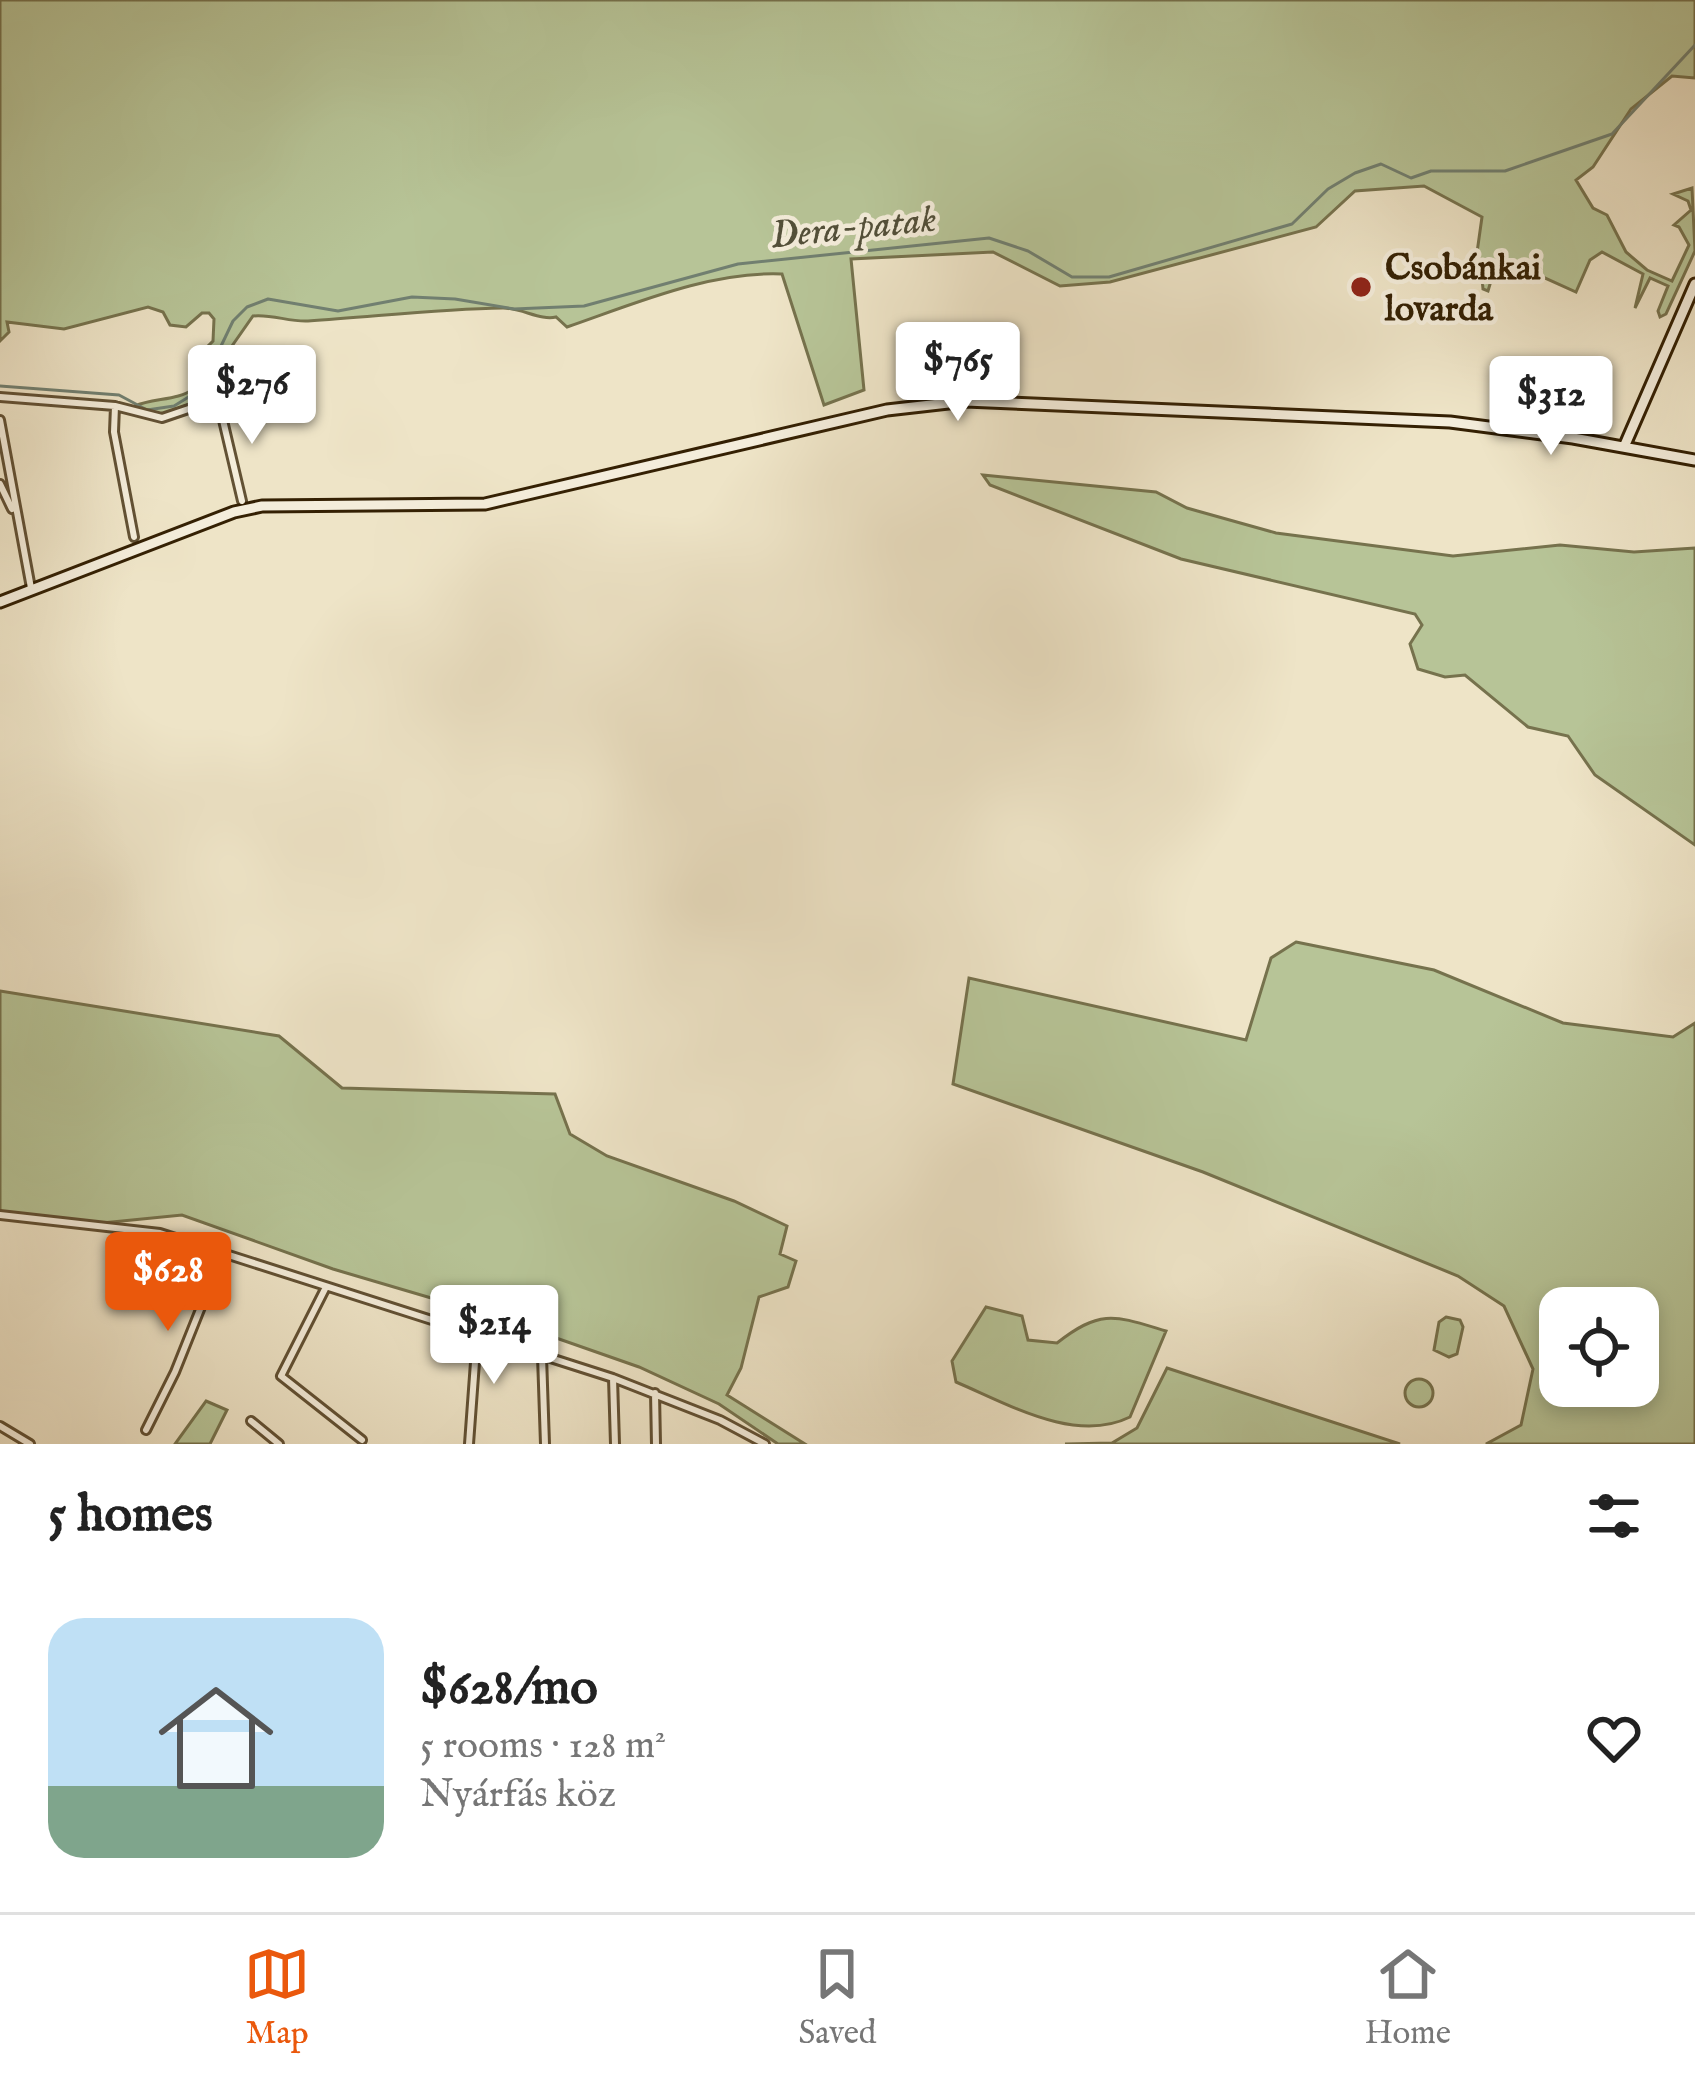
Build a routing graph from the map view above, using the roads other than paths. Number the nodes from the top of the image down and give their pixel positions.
1 (1695, 284) edge
2 (0, 397) edge
3 (115, 406) junction
4 (0, 420) edge
5 (1624, 448) junction
6 (1695, 460) edge
7 (0, 484) edge
8 (242, 500) dead end
9 (16, 518) junction
10 (134, 537) dead end
11 (31, 590) junction
12 (0, 602) edge
13 (0, 1215) edge
14 (223, 1252) junction
15 (326, 1287) junction
16 (477, 1335) junction
17 (542, 1356) junction
18 (613, 1378) junction
19 (655, 1393) junction
20 (251, 1420) dead end
21 (0, 1426) edge
22 (146, 1430) dead end
23 (362, 1440) dead end
24 (30, 1444) edge
25 (279, 1444) edge
26 (469, 1444) edge
27 (545, 1444) edge
28 (615, 1444) edge
29 (656, 1444) edge
30 (765, 1444) edge

1 - 5 main road
2 - 3 street
3 - 8 street
3 - 10 street
4 - 9 street
5 - 6 main road
5 - 11 main road
7 - 9 street
9 - 11 street
11 - 12 main road
13 - 14 street
14 - 15 street
14 - 22 street
15 - 16 street
15 - 23 street
16 - 17 street
16 - 26 street
17 - 18 street
17 - 27 street
18 - 19 street
18 - 28 street
19 - 29 street
19 - 30 street
20 - 25 street
21 - 24 street

